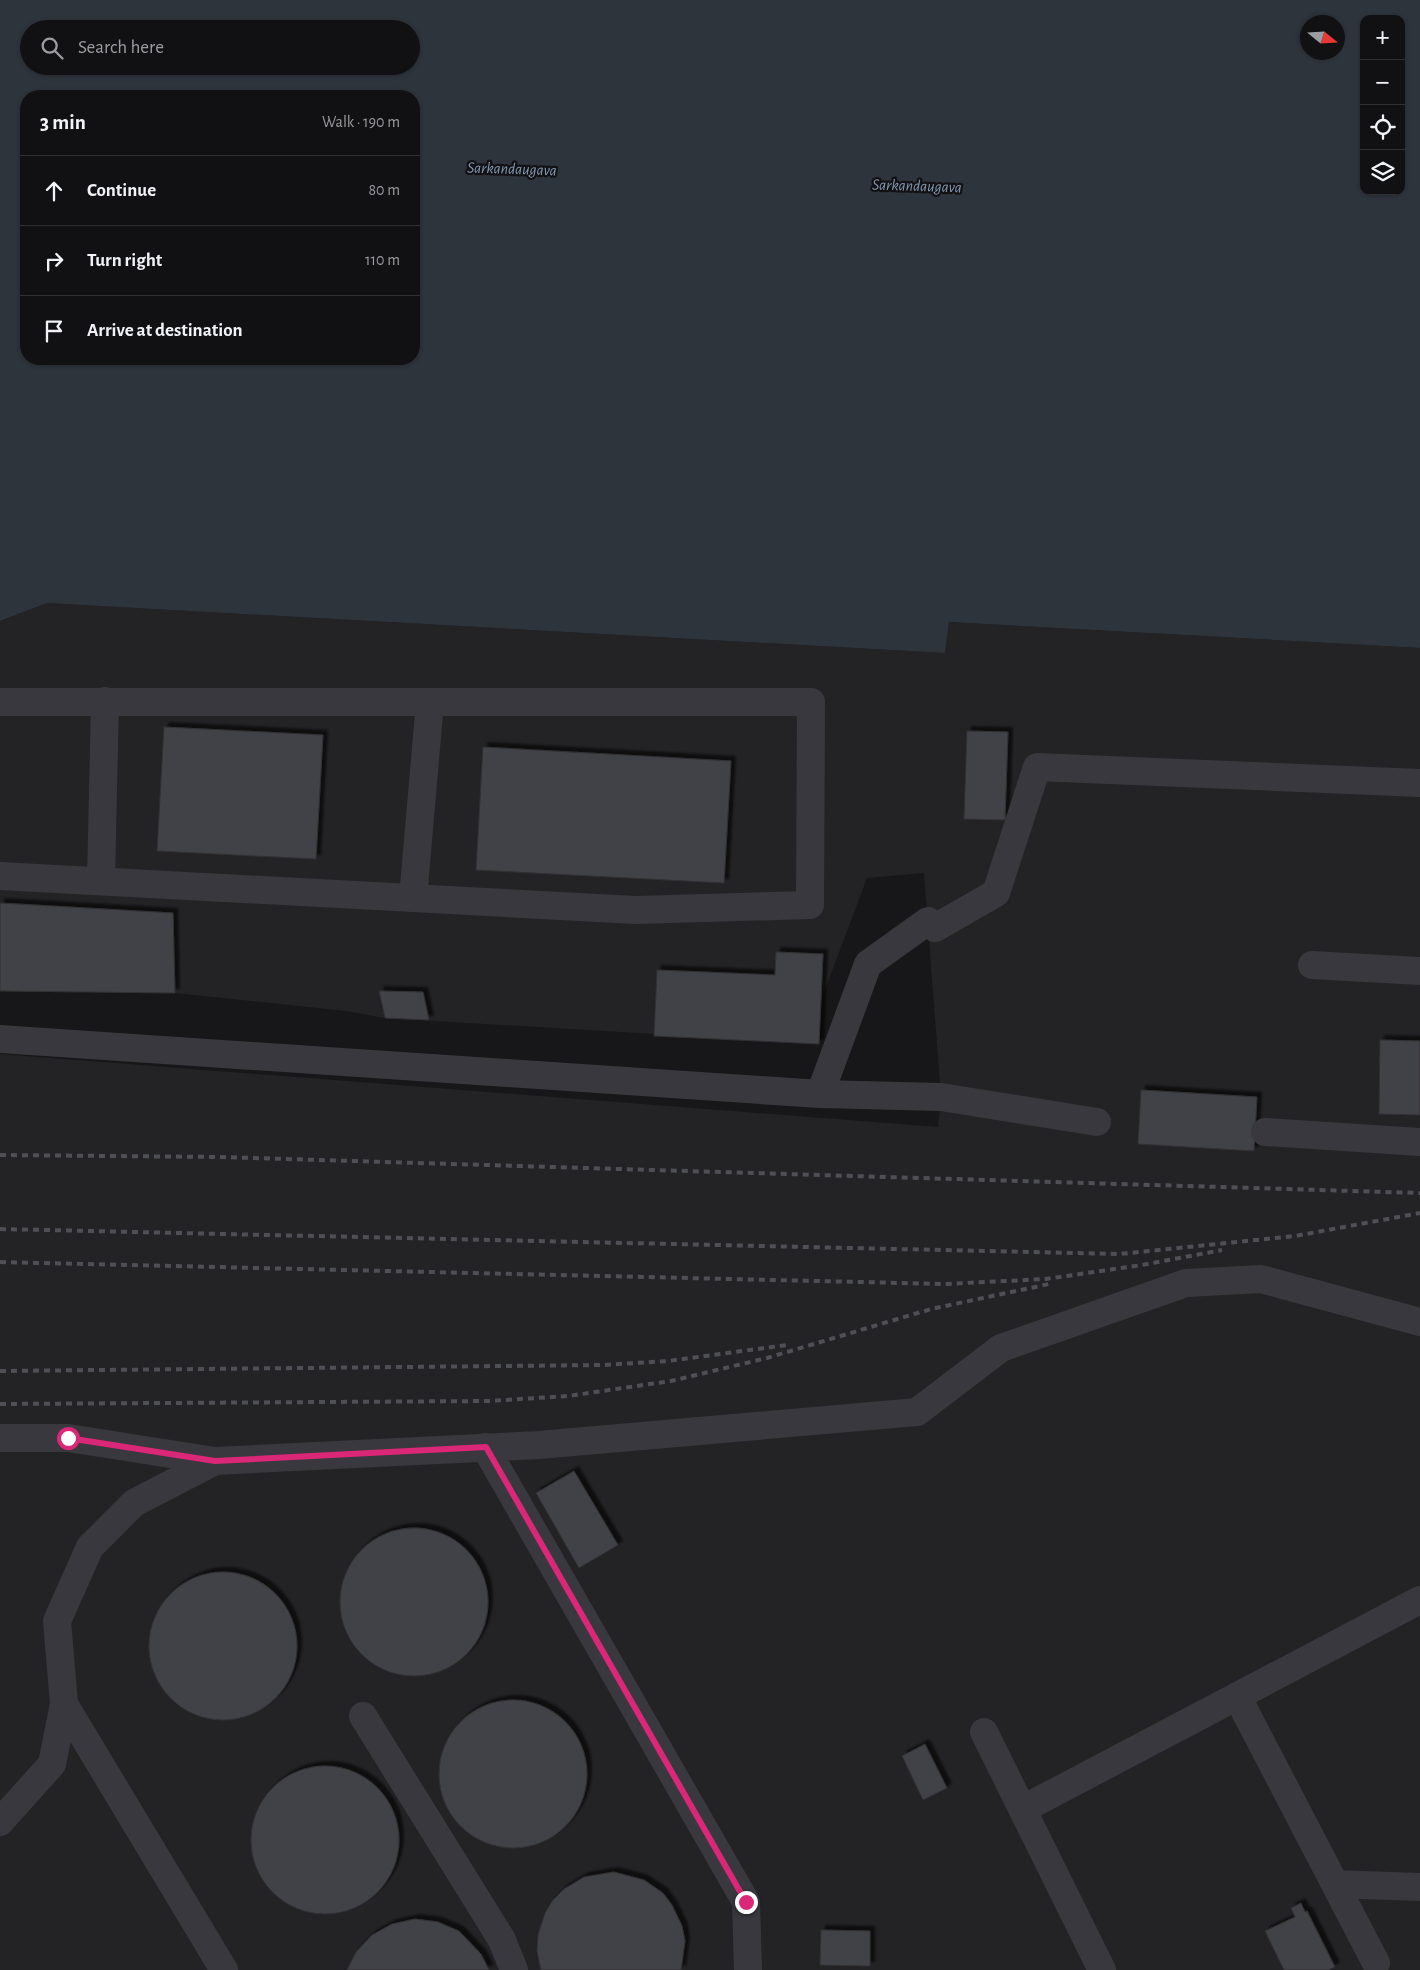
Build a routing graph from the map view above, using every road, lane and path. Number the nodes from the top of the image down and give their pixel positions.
1 (105, 701) junction
2 (0, 702) edge
3 (430, 702) junction
4 (1420, 783) edge
5 (0, 876) edge
6 (101, 881) junction
7 (413, 898) junction
8 (1312, 965) dead end
9 (1420, 971) edge
10 (0, 1038) edge
11 (820, 1094) junction
12 (1097, 1122) dead end
13 (1265, 1132) dead end
14 (1420, 1142) edge
15 (1420, 1322) edge
16 (0, 1438) edge
17 (486, 1447) junction
18 (215, 1461) junction
19 (1420, 1600) edge
20 (1238, 1696) junction
21 (64, 1704) junction
22 (363, 1716) dead end
23 (984, 1732) dead end
24 (1022, 1809) junction
25 (0, 1822) edge
26 (1335, 1884) junction
27 (1420, 1887) edge
28 (1376, 1963) dead end
29 (224, 1970) edge
30 (514, 1970) edge
31 (748, 1970) edge
32 (1102, 1970) edge

1 - 2 lane
1 - 3 lane
1 - 6 lane
3 - 7 lane
3 - 7 lane
4 - 11 lane
5 - 6 lane
6 - 7 lane
8 - 9 lane
10 - 11 lane
11 - 12 lane
13 - 14 lane
15 - 17 lane
16 - 18 lane
17 - 18 lane
17 - 31 lane
18 - 21 lane
19 - 20 lane
20 - 24 lane
20 - 26 lane
21 - 25 lane
21 - 29 lane
22 - 30 lane
23 - 24 lane
24 - 32 lane
26 - 27 lane
26 - 28 lane

